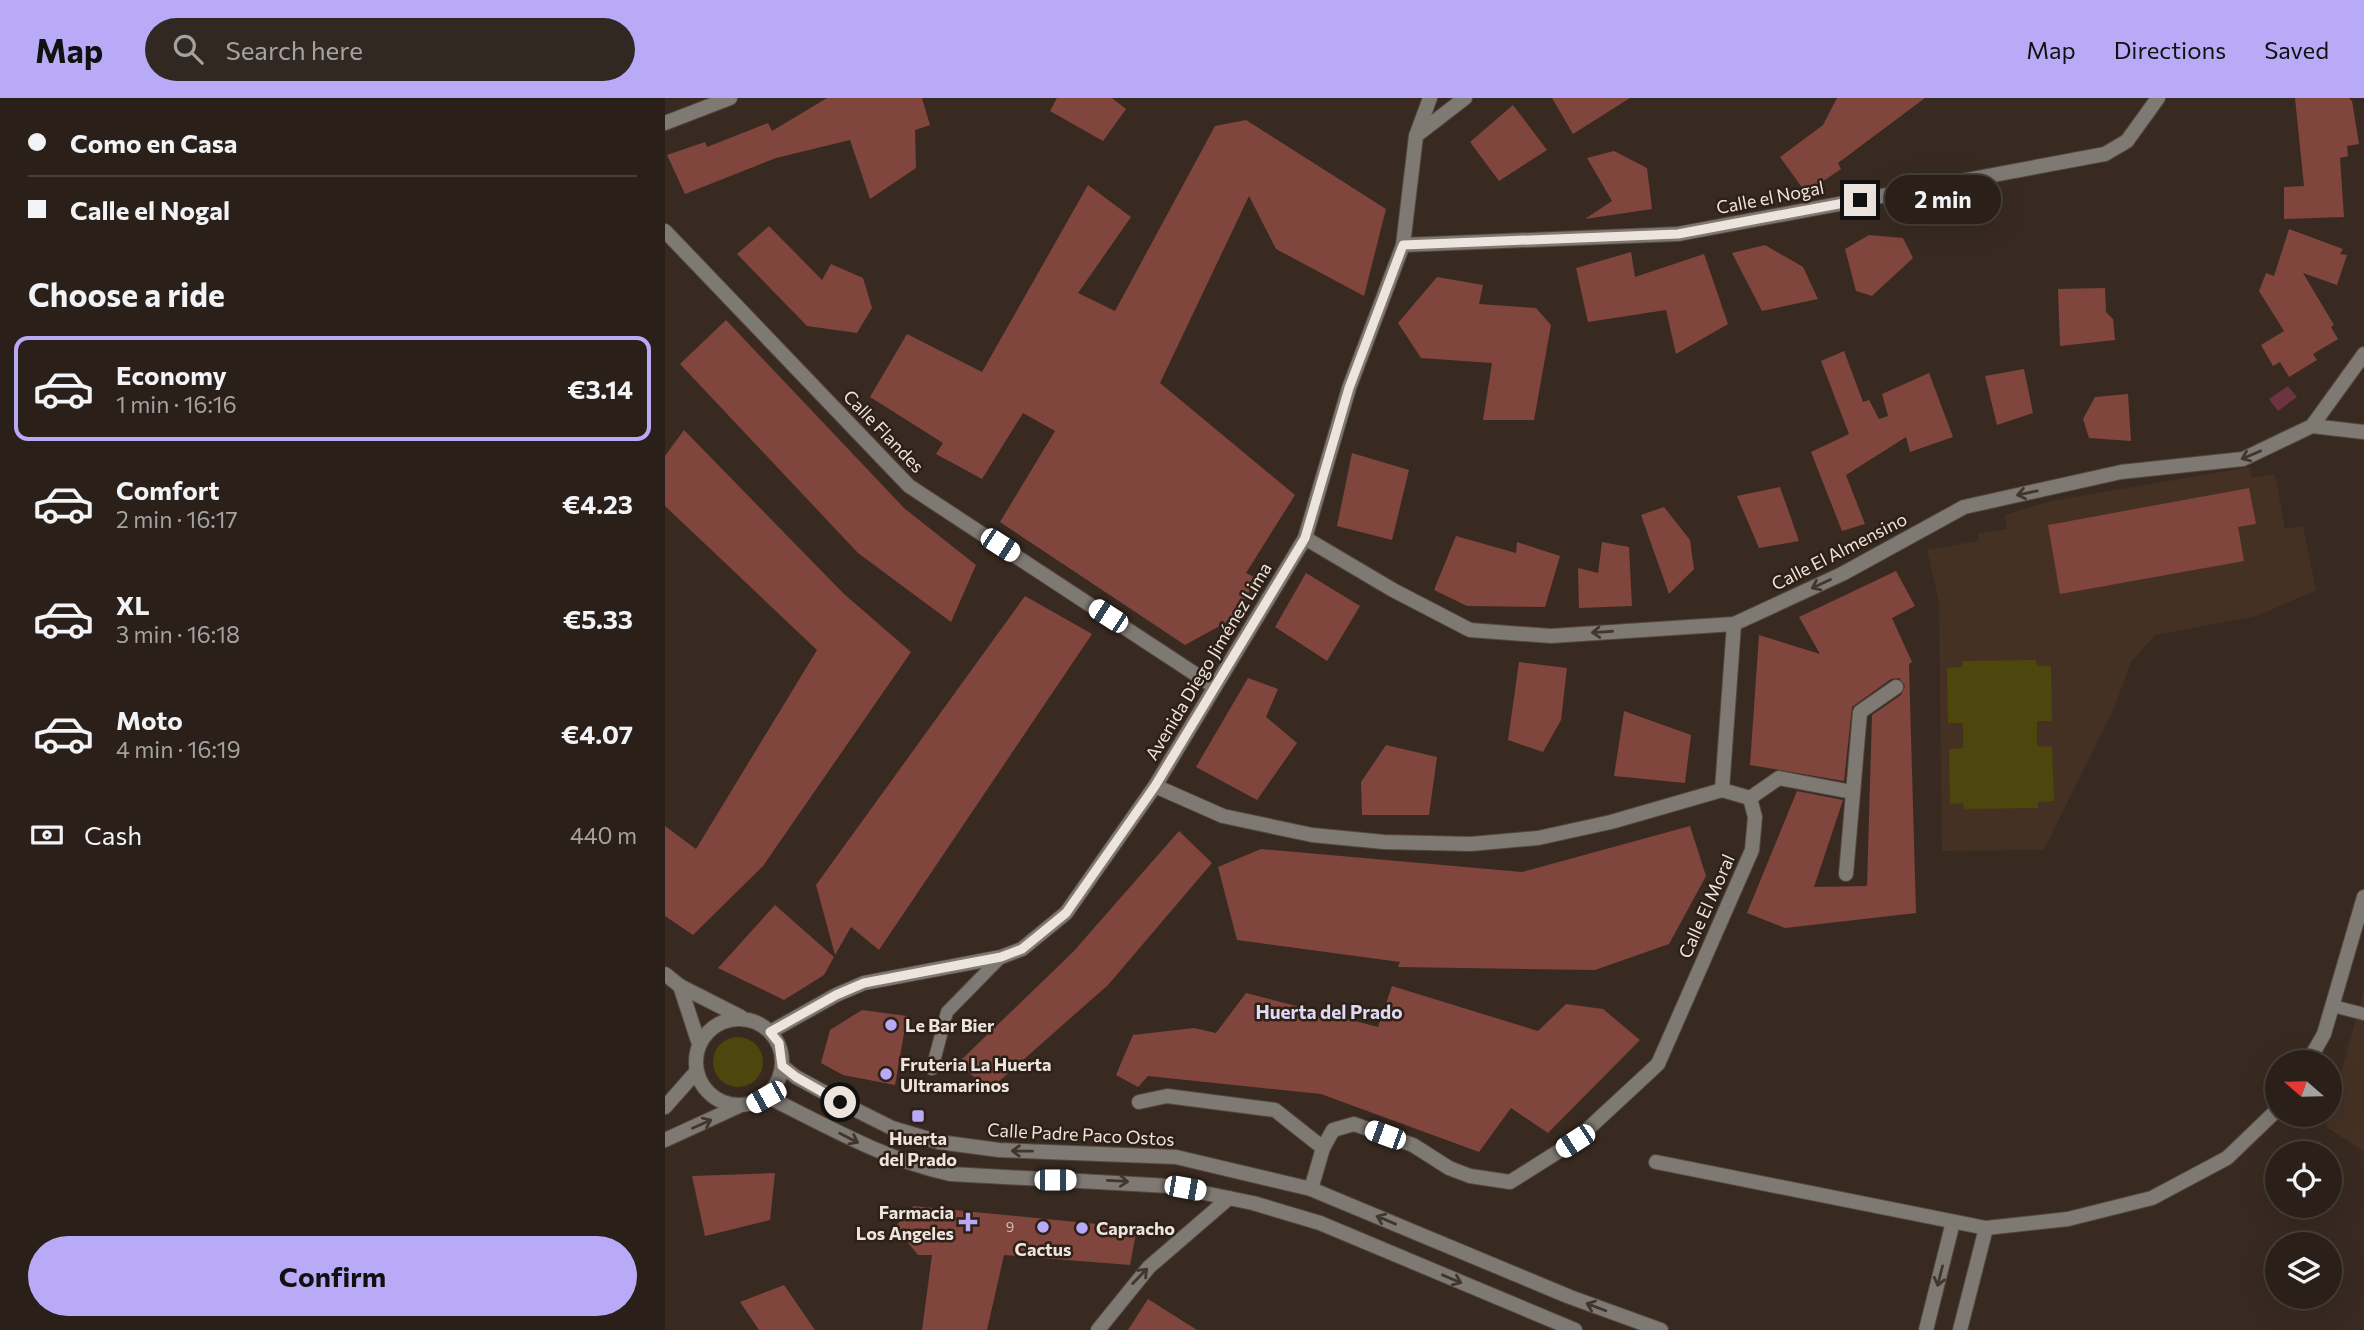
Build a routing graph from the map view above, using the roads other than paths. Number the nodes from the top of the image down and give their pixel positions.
1 (730, 98) edge
2 (1430, 98) edge
3 (1465, 98) edge
4 (2158, 98) edge
5 (665, 123) edge
6 (1416, 136) junction
7 (665, 231) edge
8 (1403, 245) junction
9 (2364, 354) edge
10 (2312, 426) junction
11 (2364, 432) edge
12 (1305, 538) junction
13 (1734, 624) junction
14 (1215, 687) junction
15 (1896, 687) dead end
16 (1155, 786) junction
17 (1722, 790) junction
18 (1852, 792) junction
19 (1750, 798) junction
20 (1846, 874) dead end
21 (2364, 897) edge
22 (1001, 957) junction
23 (665, 974) edge
24 (680, 986) junction
25 (2333, 1006) junction
26 (2364, 1014) edge
27 (745, 1019) junction
28 (770, 1032) junction
29 (699, 1045) junction
30 (2315, 1050) edge
31 (782, 1066) junction
32 (932, 1069) dead end
33 (696, 1073) junction
34 (766, 1097) junction
35 (1139, 1102) dead end
36 (739, 1106) junction
37 (665, 1107) edge
38 (2265, 1122) edge
39 (665, 1140) edge
40 (1323, 1148) junction
41 (1656, 1162) dead end
42 (1311, 1189) junction
43 (1229, 1198) junction
44 (1953, 1222) junction
45 (1986, 1228) junction
46 (1098, 1330) edge
47 (1575, 1330) edge
48 (1661, 1330) edge
49 (1926, 1330) edge
50 (1960, 1330) edge

1 - 5 street
2 - 6 street, Avenida Diego Jiménez Lima
3 - 6 street
4 - 8 street, Calle el Nogal
6 - 8 street, Avenida Diego Jiménez Lima
7 - 14 street, Calle Flandes
8 - 12 street, Avenida Diego Jiménez Lima
9 - 10 street, Calle El Almensino
10 - 11 street
10 -> 13 street, Calle El Almensino
13 -> 12 street, Calle El Almensino
12 - 14 street, Avenida Diego Jiménez Lima
13 - 17 street
14 - 16 street, Avenida Diego Jiménez Lima
15 - 18 street
16 - 17 street
16 - 22 street, Avenida Diego Jiménez Lima
17 - 19 street
18 - 19 street
18 - 20 street
19 - 40 street, Calle El Moral
21 - 25 street
22 - 28 street, Avenida Diego Jiménez Lima
22 - 32 lane
23 - 24 street
24 - 27 street
24 - 29 street
25 - 26 lane
25 - 30 street
27 - 28 street
27 - 29 street
28 - 31 street
29 - 33 street
31 - 34 street
42 -> 31 street, Calle Padre Paco Ostos
33 - 36 street
33 - 37 street
34 - 36 street
34 -> 43 street
35 - 40 street
39 -> 36 street
38 - 45 street
40 - 42 street
41 - 44 street
48 -> 42 street, Calle Padre Paco Ostos
46 -> 43 street
43 -> 47 street
44 - 45 street
44 -> 49 street
45 - 50 street

